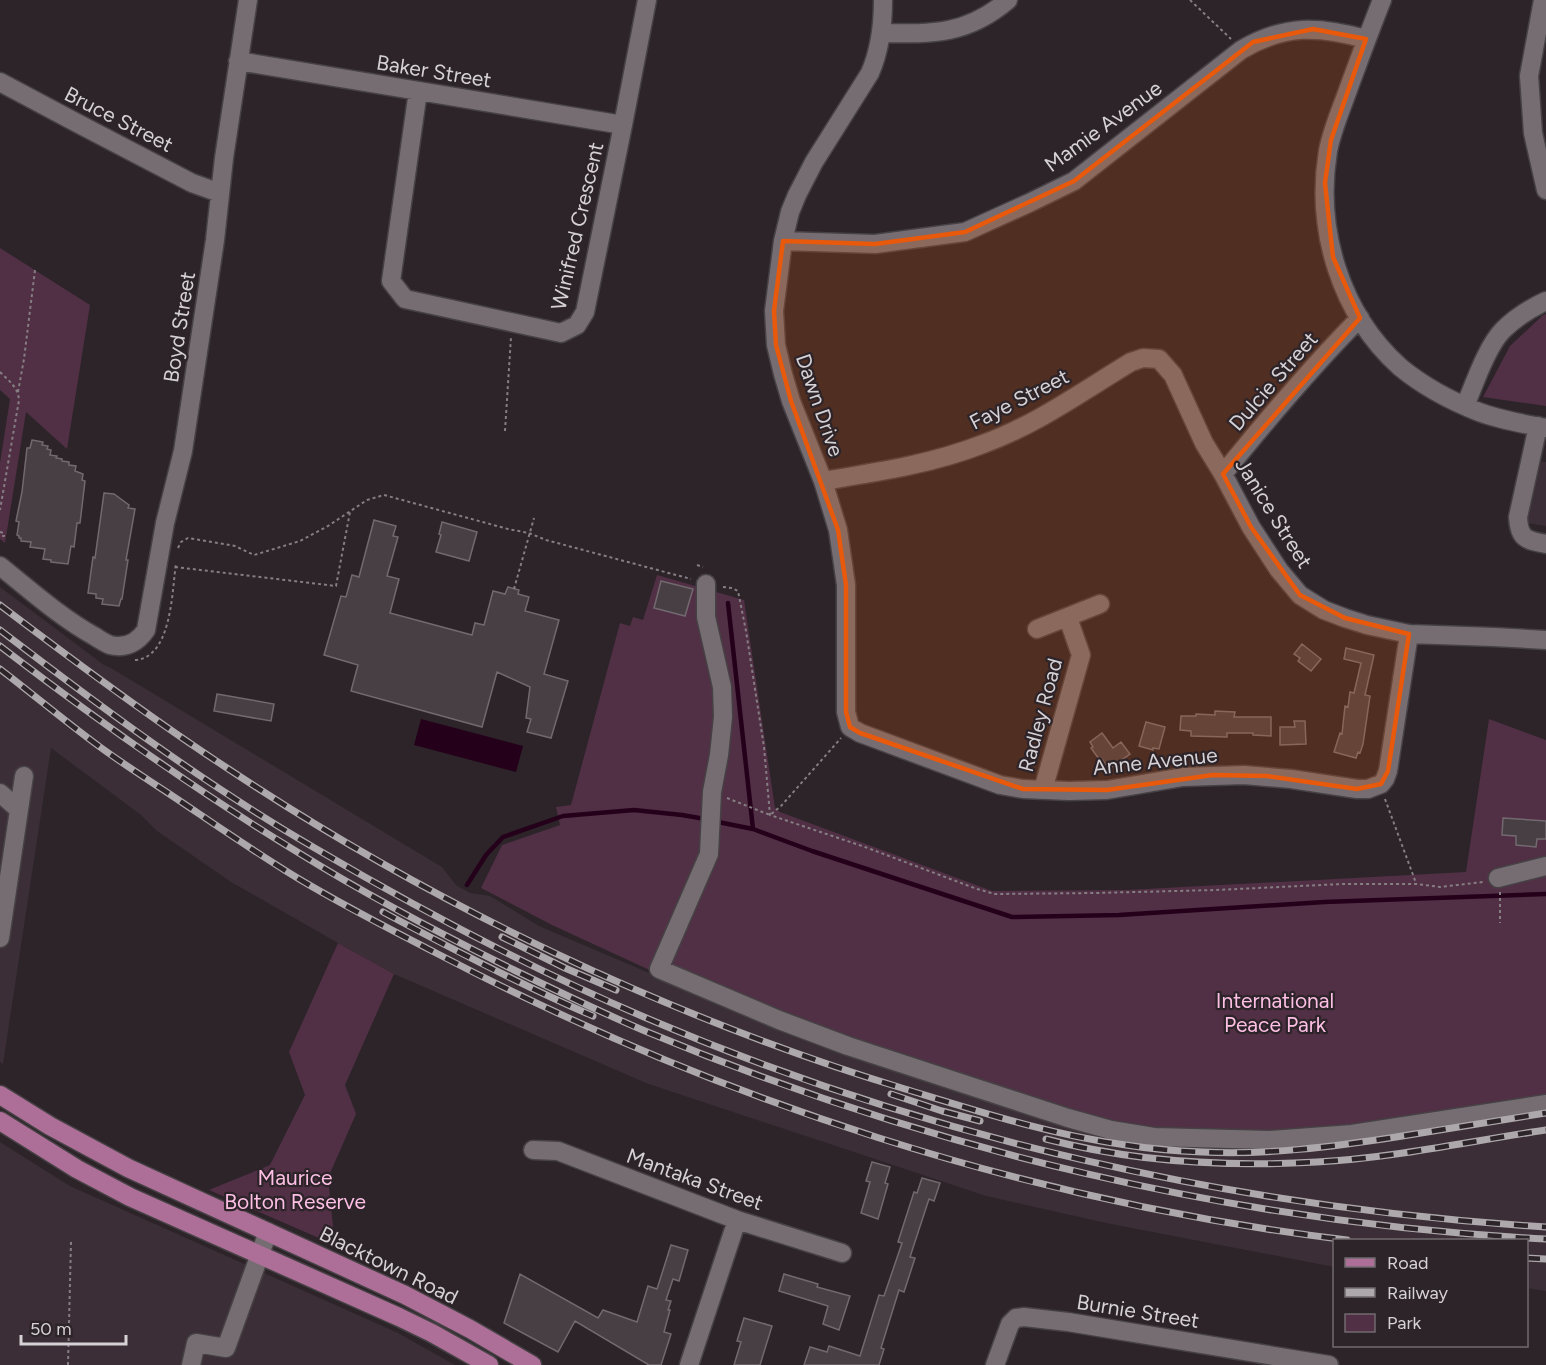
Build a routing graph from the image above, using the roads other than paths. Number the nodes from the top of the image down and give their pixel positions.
1 (248, 0) edge
2 (647, 0) edge
3 (883, 0) edge
4 (1008, 0) edge
5 (1382, 0) edge
6 (1543, 0) edge
7 (881, 33) junction
8 (1366, 39) junction
9 (238, 61) junction
10 (0, 82) edge
11 (418, 91) junction
12 (623, 125) junction
13 (1546, 190) edge
14 (220, 193) junction
15 (783, 241) junction
16 (1546, 301) edge
17 (1360, 318) junction
18 (1159, 359) joint
19 (1465, 406) junction
20 (1542, 427) edge
21 (1223, 474) junction
22 (823, 481) junction
23 (1546, 544) edge
24 (0, 566) edge
25 (706, 584) road end
26 (1101, 604) dead end
27 (1068, 618) junction
28 (1038, 629) dead end
29 (1409, 634) junction
30 (1546, 640) edge
31 (855, 730) joint
32 (24, 776) dead end
33 (1043, 790) junction
34 (0, 793) edge
35 (18, 808) junction
36 (1546, 866) edge
37 (1499, 882) road end
38 (0, 938) edge
39 (0, 1095) edge
40 (1546, 1104) edge
41 (0, 1121) edge
42 (533, 1150) dead end
43 (737, 1220) junction
44 (268, 1232) junction
45 (842, 1253) dead end
46 (260, 1255) junction
47 (1298, 1363) edge
48 (191, 1365) edge
49 (489, 1365) edge
50 (532, 1365) edge
51 (689, 1365) edge
52 (995, 1365) edge
53 (1329, 1365) edge

1 - 9 street, Boyd Street
2 - 12 street, Winifred Crescent
3 - 7 street, Dawn Drive
4 - 7 street
5 - 8 street
6 - 13 street
7 - 15 street, Dawn Drive
8 - 15 street, Mamie Avenue
8 - 17 street
9 - 11 street, Baker Street
9 - 14 street, Boyd Street
10 - 14 street, Bruce Street
11 - 12 street, Baker Street
11 - 12 street, Winifred Crescent
14 - 24 street, Boyd Street
15 - 22 street, Dawn Drive
16 - 19 street
17 - 19 street
17 - 21 street, Dulcie Street
18 - 21 street, Janice Street
18 - 22 street, Faye Street
19 - 20 street
20 - 23 street
21 - 29 street, Janice Street
22 - 31 street, Dawn Drive
25 - 40 street
26 - 27 street, Radley Road
27 - 28 street, Radley Road
27 - 33 street, Radley Road
29 - 30 street, Janice Street
29 - 33 street, Anne Avenue
31 - 33 street, Anne Avenue
32 - 35 street
34 - 35 street
35 - 38 street
36 - 37 street
39 - 44 main road, Blacktown Road
41 - 46 main road, Blacktown Road
42 - 43 street, Mantaka Street
43 - 45 street, Mantaka Street
43 - 51 street
44 - 46 street
44 - 50 main road, Blacktown Road
46 - 48 street
46 - 49 main road, Blacktown Road
47 - 52 street, Burnie Street
47 - 53 street, Burnie Street

